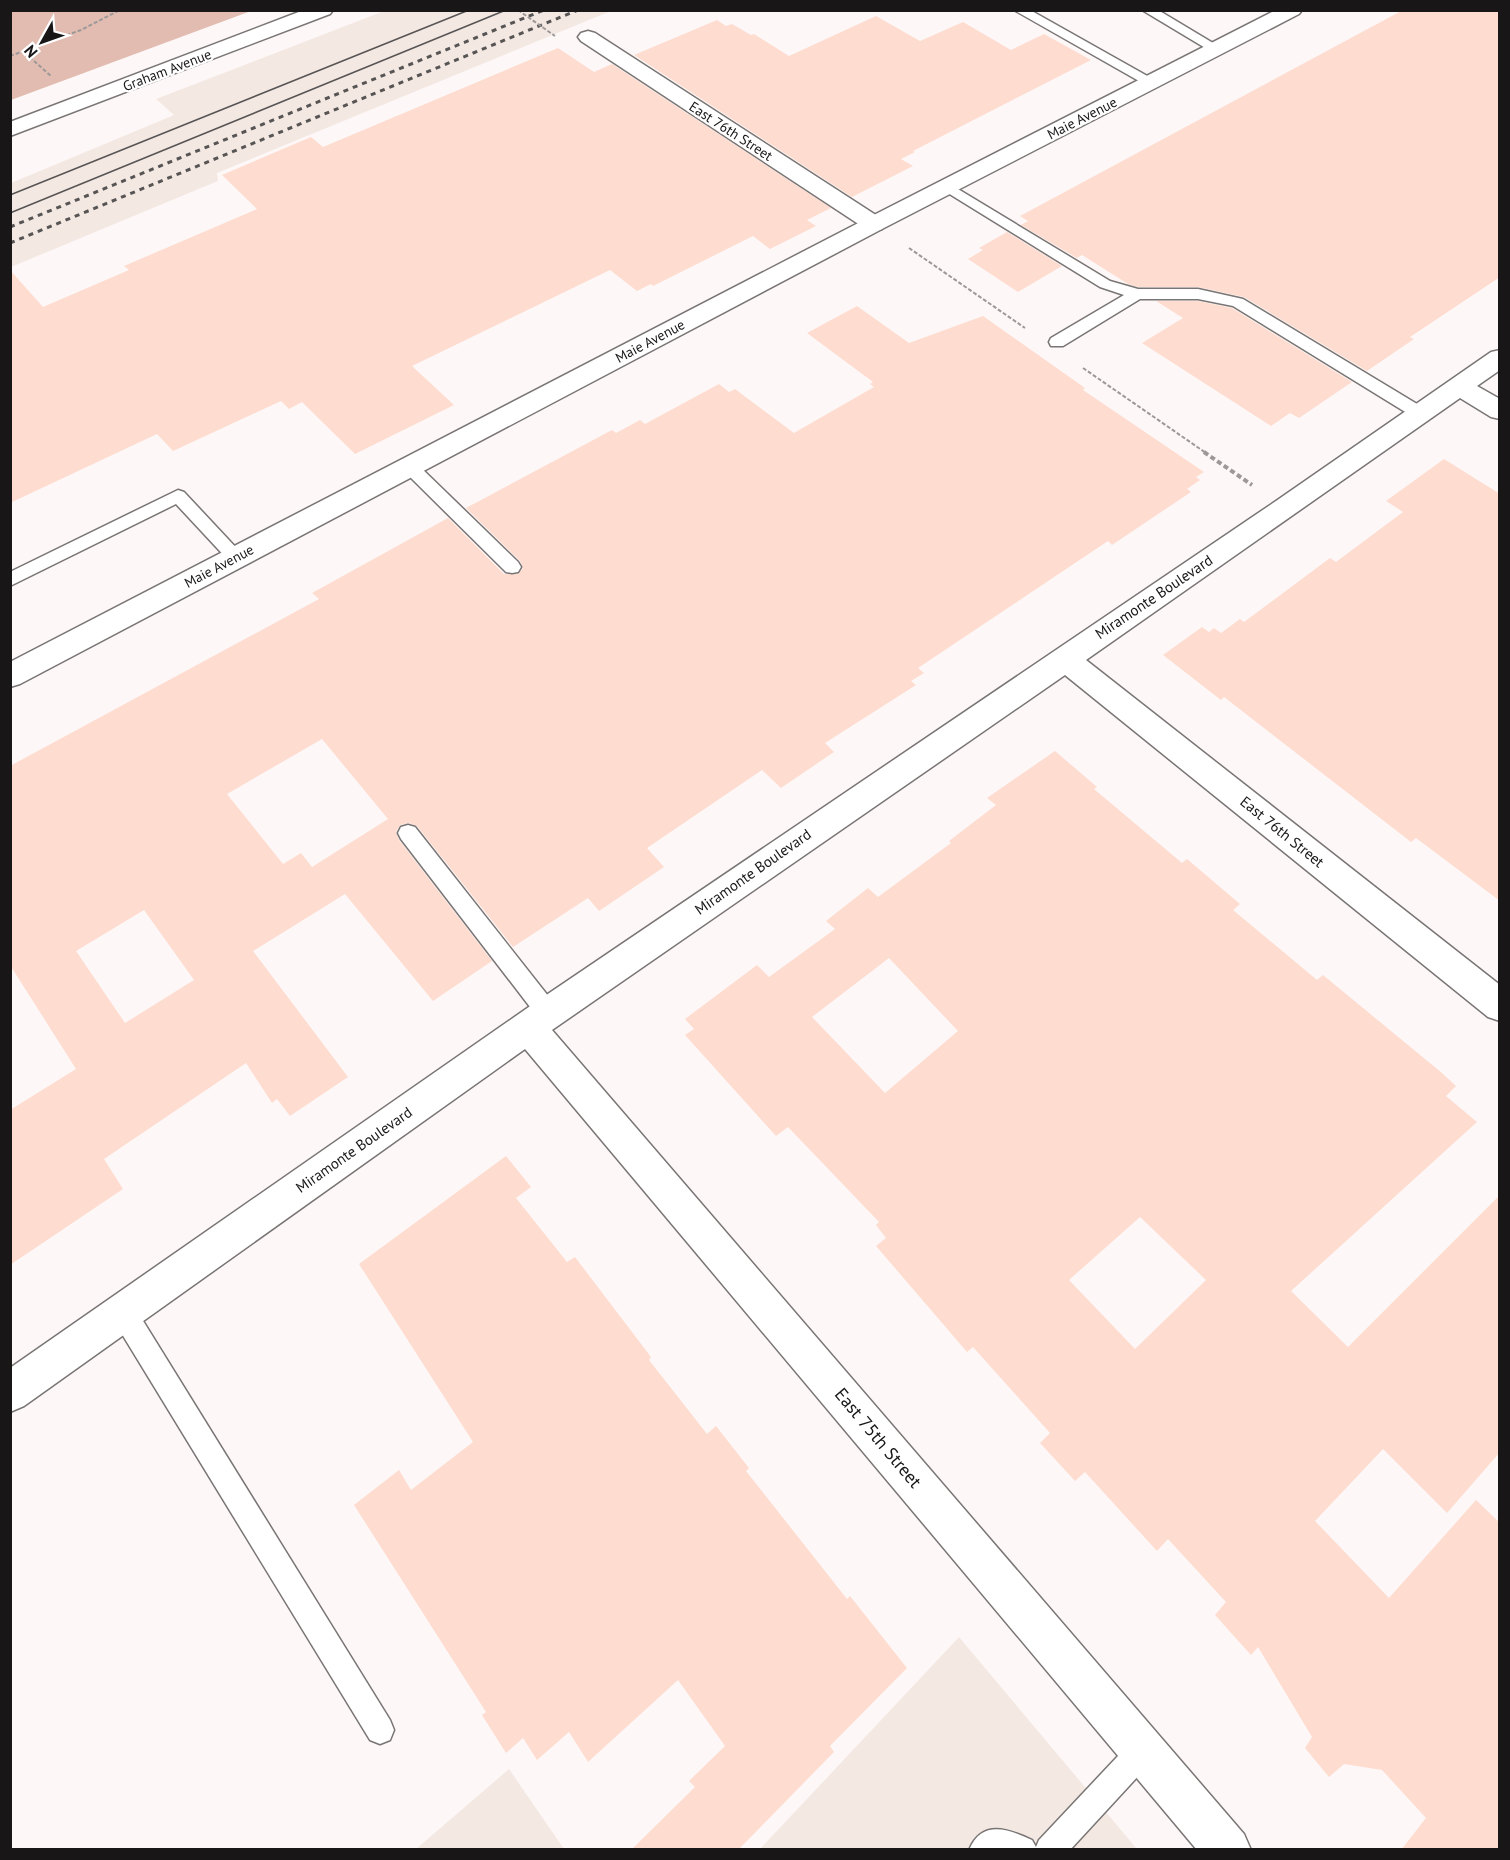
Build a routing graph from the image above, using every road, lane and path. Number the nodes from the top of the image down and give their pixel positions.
1 (120, 10) edge
2 (323, 10) edge
3 (518, 10) edge
4 (1020, 10) edge
5 (1148, 10) edge
6 (1292, 10) edge
7 (555, 36) dead end
8 (588, 37) dead end
9 (1217, 49) junction
10 (10, 56) edge
11 (1151, 82) junction
12 (10, 129) edge
13 (948, 187) junction
14 (874, 224) junction
15 (909, 248) dead end
16 (1137, 294) junction
17 (1025, 328) dead end
18 (1057, 342) dead end
19 (1500, 358) edge
20 (1083, 368) dead end
21 (1460, 387) junction
22 (1500, 411) edge
23 (1421, 414) junction
24 (410, 466) junction
25 (1286, 508) junction
26 (236, 558) junction
27 (512, 567) dead end
28 (10, 580) edge
29 (1064, 658) junction
30 (10, 676) edge
31 (408, 833) dead end
32 (1500, 1006) edge
33 (538, 1020) junction
34 (123, 1312) junction
35 (10, 1392) edge
36 (380, 1730) dead end
37 (1143, 1750) junction
38 (984, 1850) edge
39 (1022, 1850) edge
40 (1049, 1850) edge
41 (1227, 1850) edge

1 - 10 path
2 - 12 street, Graham Avenue
3 - 7 path, bridge
4 - 11 lane
5 - 9 lane
6 - 9 street, Maie Avenue
8 - 14 street, East 76th Street
9 - 11 street, Maie Avenue
11 - 13 street, Maie Avenue
13 - 14 street, Maie Avenue
13 - 16 lane
14 - 24 street, Maie Avenue
15 - 17 path
16 - 18 lane
16 - 23 lane
19 - 21 street, Miramonte Boulevard
20 - 25 path
21 - 22 street
21 - 23 street, Miramonte Boulevard
23 - 25 street, Miramonte Boulevard
24 - 26 street, Maie Avenue
24 - 27 lane
25 - 29 street, Miramonte Boulevard
26 - 28 lane
26 - 30 street, Maie Avenue
29 - 32 street, East 76th Street
29 - 33 street, Miramonte Boulevard
31 - 33 lane
33 - 34 street, Miramonte Boulevard
33 - 37 street, East 75th Street
34 - 35 street, Miramonte Boulevard
34 - 36 lane
37 - 40 lane
37 - 41 street, East 75th Street
38 - 39 lane

